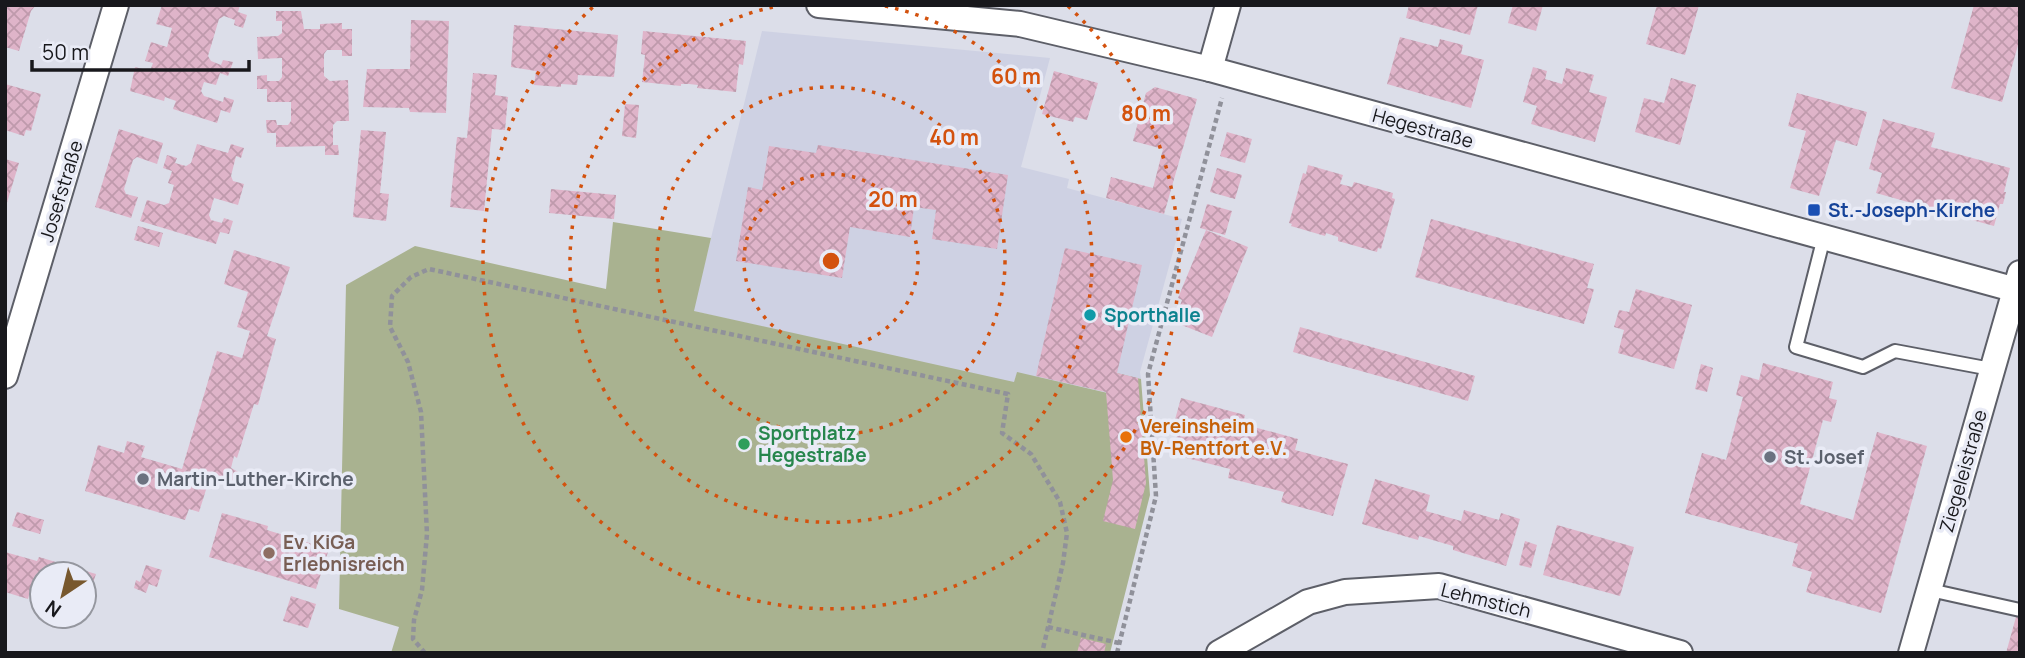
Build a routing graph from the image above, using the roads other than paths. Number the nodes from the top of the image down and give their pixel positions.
1 (116, 5) edge
2 (819, 5) edge
3 (1228, 5) edge
4 (1219, 71) junction
5 (1824, 237) junction
6 (2018, 285) edge
7 (1991, 369) junction
8 (5, 376) edge
9 (1930, 590) junction
10 (2020, 610) edge
11 (1219, 653) edge
12 (1680, 653) edge
13 (1911, 653) edge

1 - 8 street, Josefstraße
2 - 4 street, Hegestraße
3 - 4 street
4 - 5 street, Hegestraße
5 - 6 street, Hegestraße
5 - 7 lane
6 - 7 street, Ziegeleistraße
7 - 9 street, Ziegeleistraße
9 - 10 lane
9 - 13 street, Ziegeleistraße
11 - 12 street, Lehmstich

